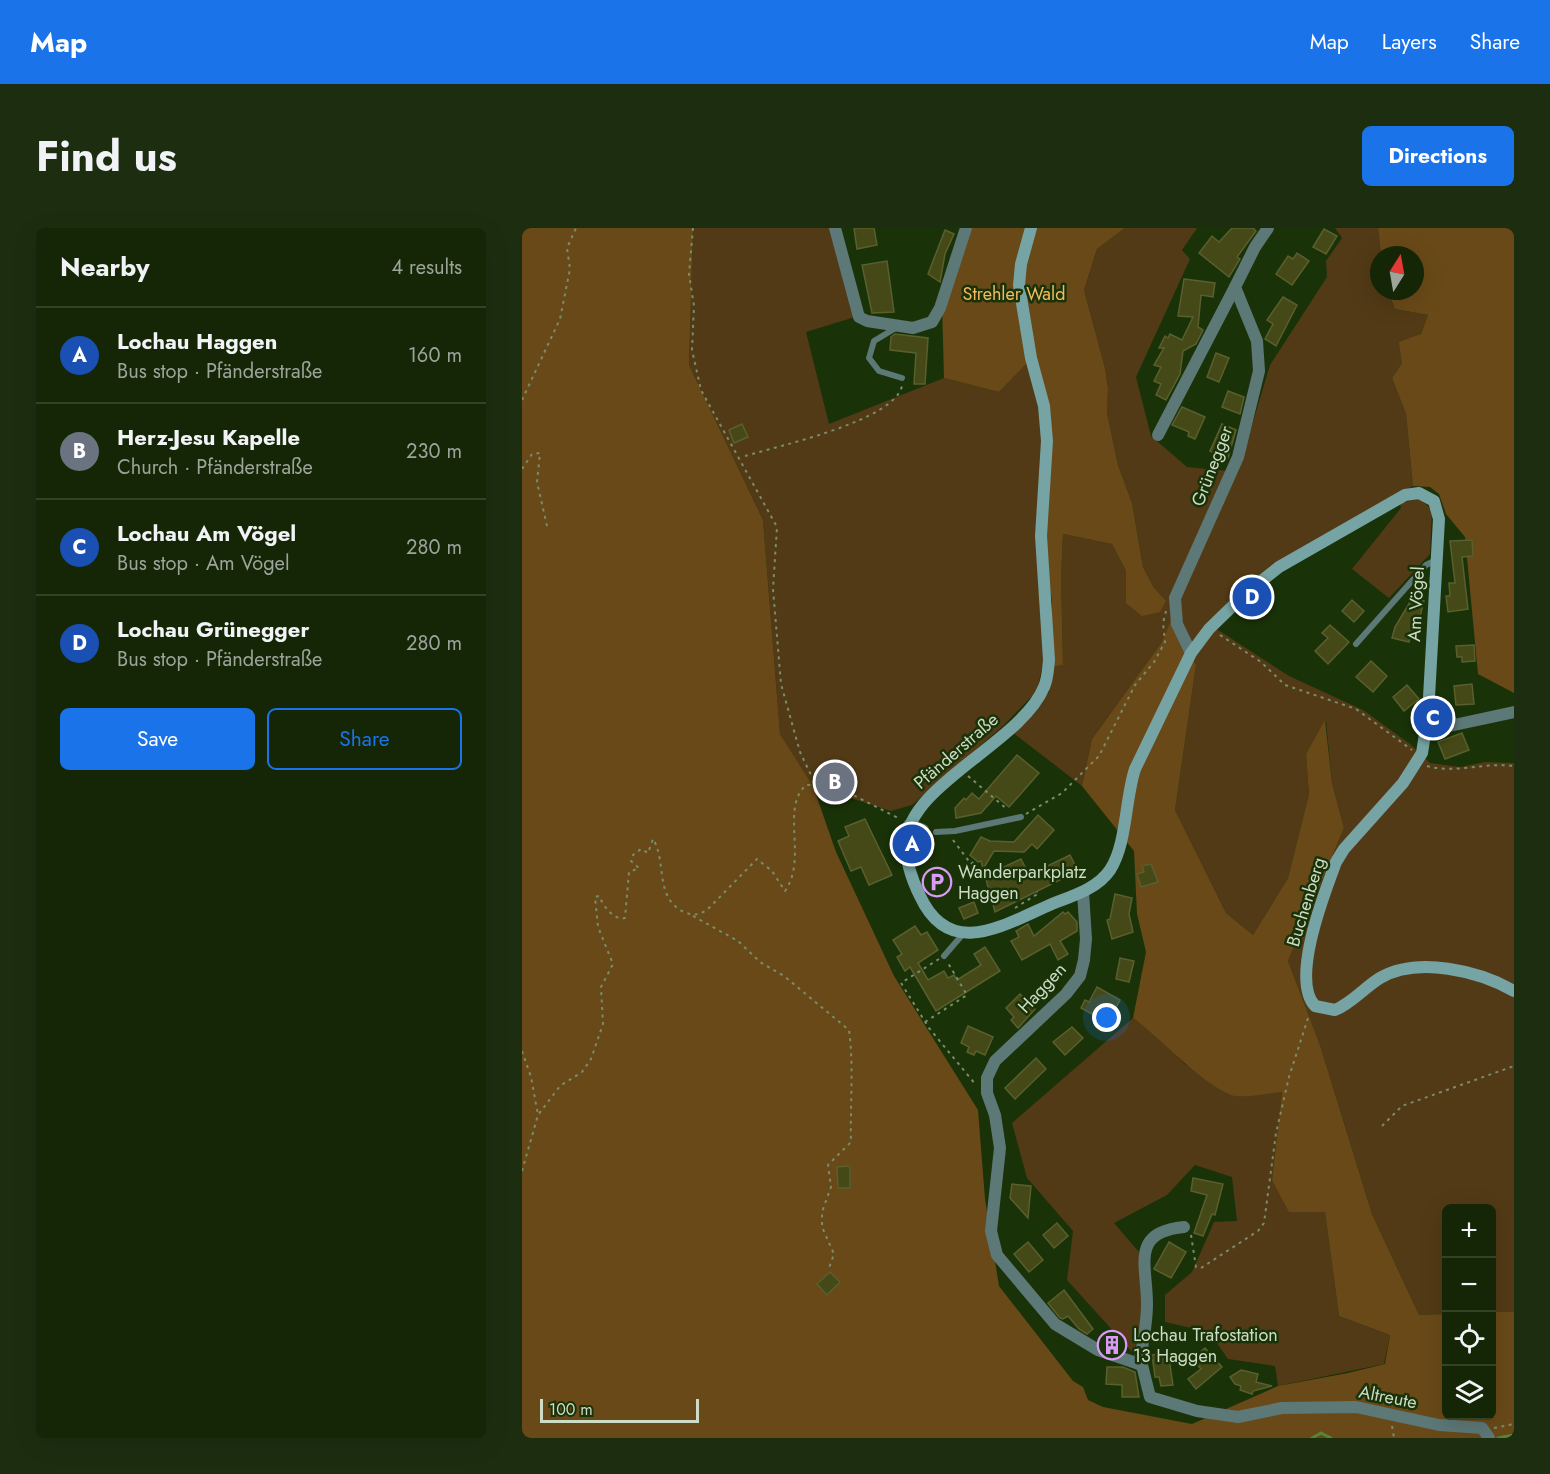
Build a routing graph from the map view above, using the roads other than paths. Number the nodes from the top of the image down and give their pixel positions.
1 (835, 228) edge
2 (966, 228) edge
3 (1031, 228) edge
4 (1268, 228) edge
5 (1235, 287) junction
6 (904, 328) junction
7 (902, 378) road end
8 (1158, 435) dead end
9 (1437, 559) junction
10 (1356, 644) dead end
11 (1191, 653) junction
12 (1514, 712) edge
13 (1427, 728) junction
14 (1021, 817) road end
15 (1371, 819) joint
16 (909, 825) junction
17 (923, 830) dead end
18 (936, 832) dead end
19 (1083, 892) junction
20 (963, 934) junction
21 (944, 956) road end
22 (1514, 991) edge
23 (1184, 1227) road end
24 (1139, 1364) junction
25 (1488, 1434) edge

1 - 6 street
2 - 6 street
3 - 16 street, Pfänderstraße
4 - 5 street
5 - 8 street
5 - 11 street, Grünegger
6 - 7 lane
9 - 10 lane
9 - 11 street, Am Vögel
9 - 13 street, Am Vögel
11 - 19 street
12 - 13 street
13 - 15 street, Am Vögel
14 - 18 lane
15 - 22 street, Buchenberg
16 - 17 street
16 - 20 street
19 - 20 street
19 - 24 street, Haggen
20 - 21 lane
23 - 24 street
24 - 25 street, Altreute

